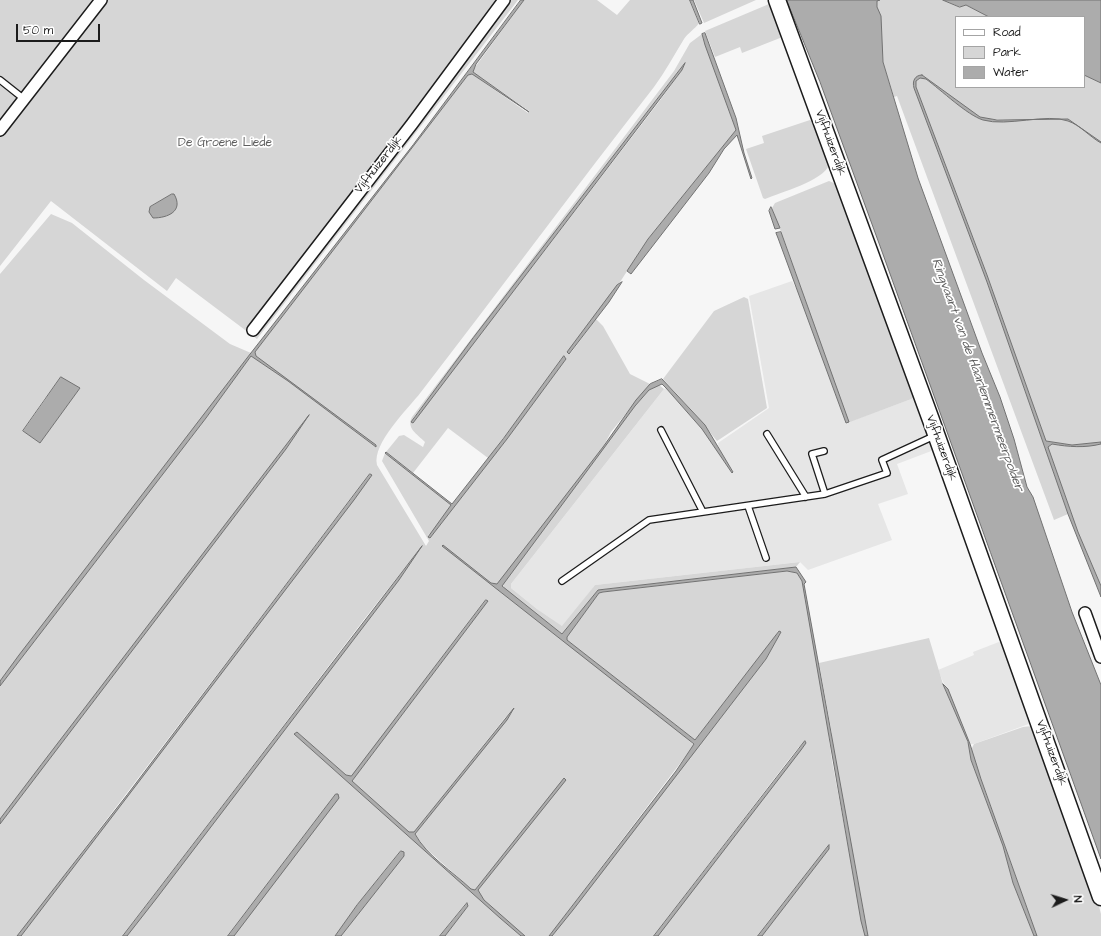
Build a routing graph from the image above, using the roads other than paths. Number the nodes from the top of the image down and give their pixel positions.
1 (101, 0) edge
2 (504, 0) edge
3 (776, 0) edge
4 (0, 80) edge
5 (24, 99) junction
6 (0, 130) edge
7 (253, 330) dead end
8 (661, 430) dead end
9 (767, 434) dead end
10 (937, 436) junction
11 (824, 451) dead end
12 (825, 494) junction
13 (806, 497) junction
14 (748, 506) junction
15 (703, 512) junction
16 (766, 558) dead end
17 (562, 581) dead end
18 (1085, 613) dead end
19 (1101, 657) edge
20 (1101, 897) edge

1 - 5 street
2 - 7 street, Vijfhuizerdijk
3 - 10 street, Vijfhuizerdijk
4 - 5 lane
5 - 6 street
8 - 15 lane
9 - 13 lane
10 - 12 lane
10 - 20 street, Vijfhuizerdijk
11 - 12 lane
12 - 13 lane
13 - 14 lane
14 - 15 lane
14 - 16 lane
15 - 17 lane
18 - 19 street

